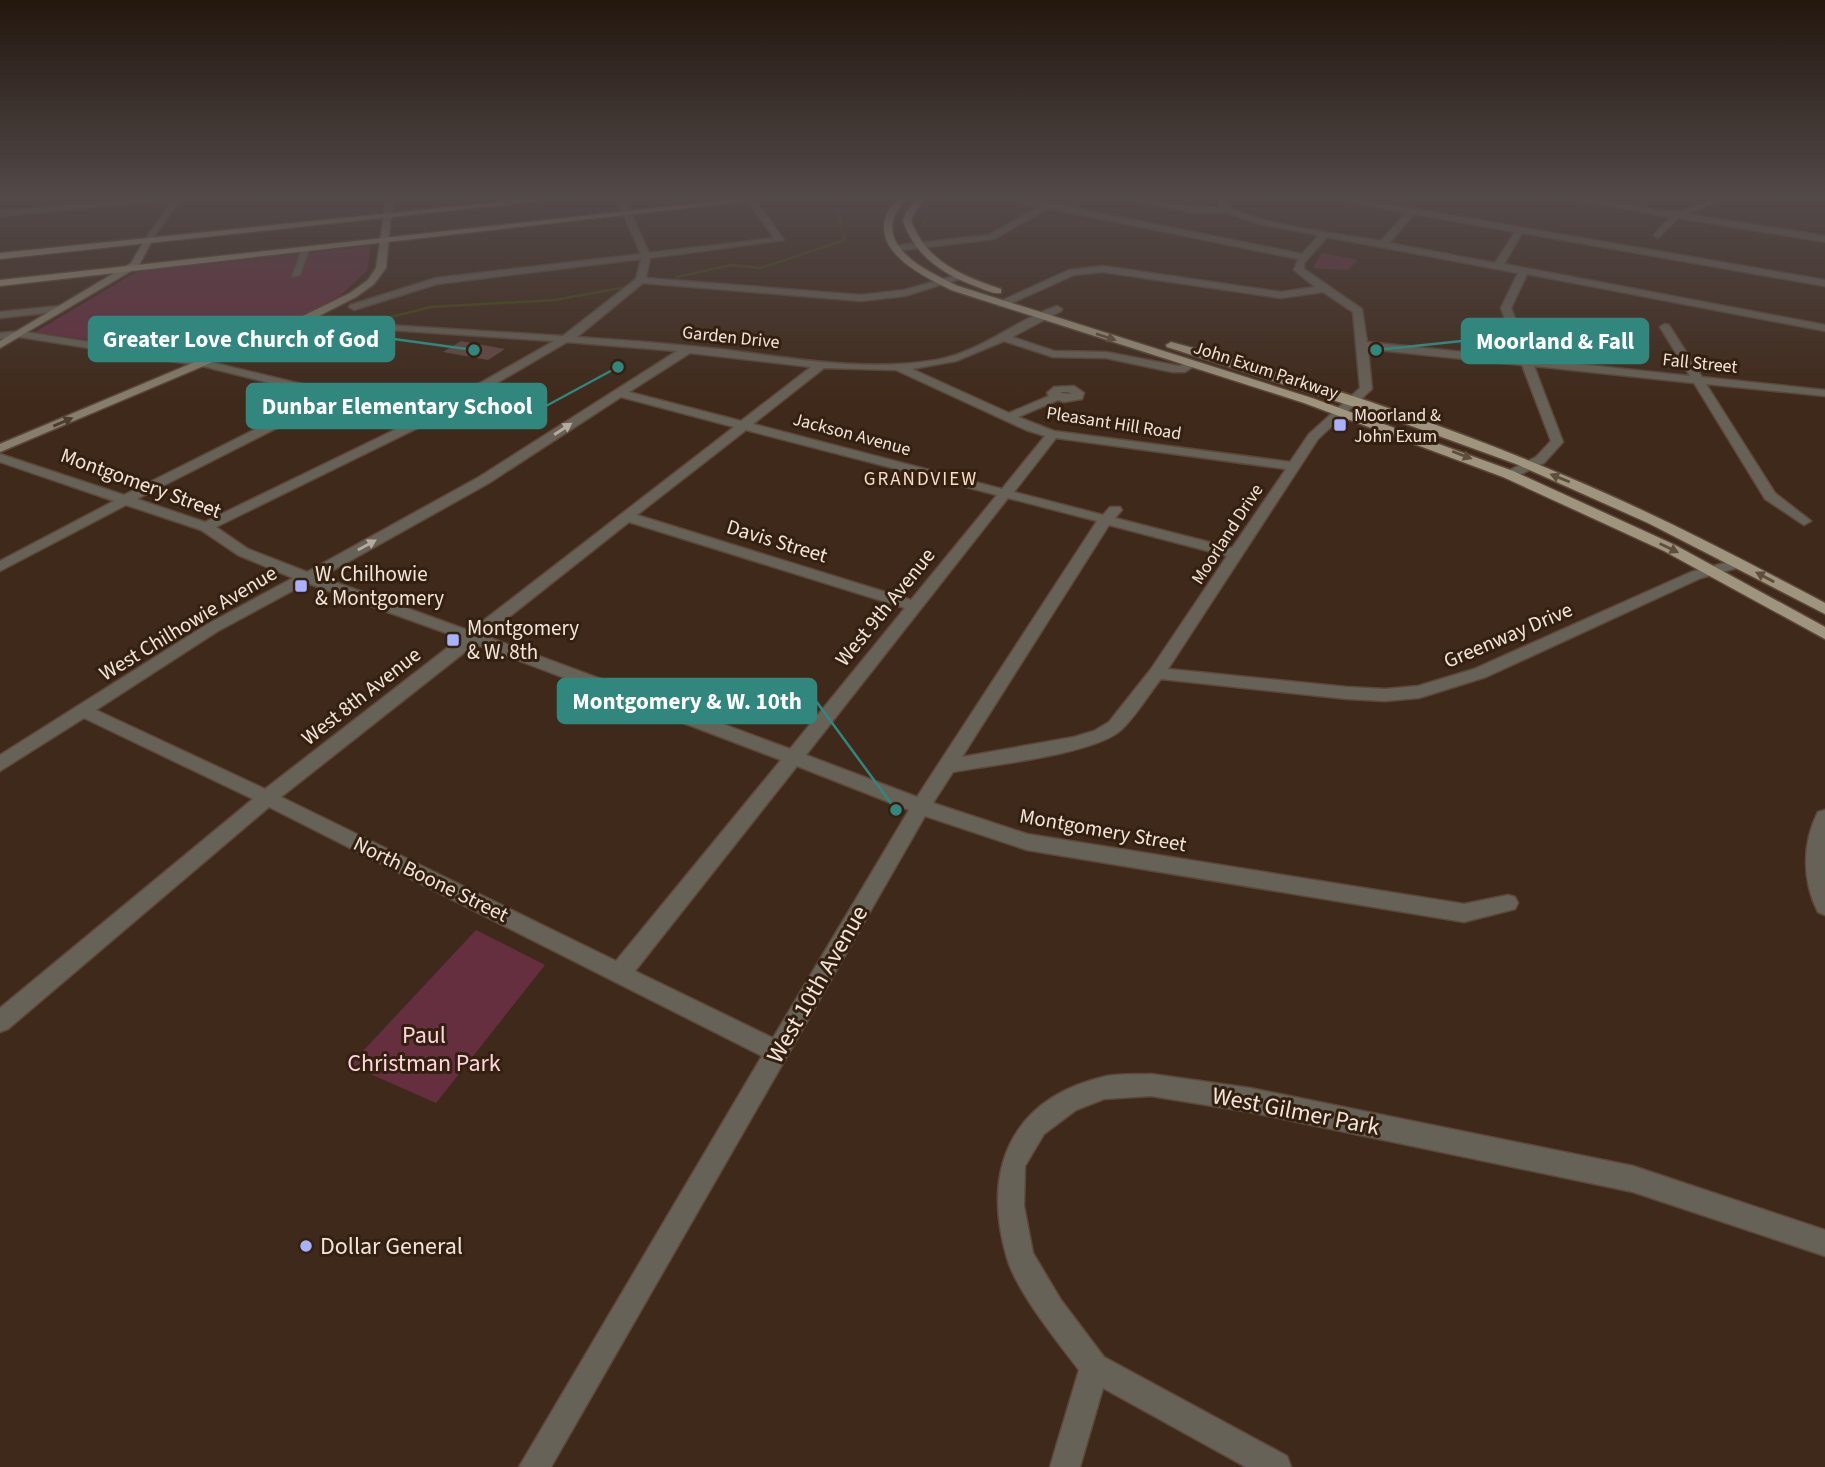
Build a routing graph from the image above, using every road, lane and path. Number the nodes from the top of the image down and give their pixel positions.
1 (133, 266) edge
2 (159, 266) edge
3 (298, 266) edge
4 (381, 266) edge
5 (558, 266) edge
6 (644, 266) edge
7 (915, 266) edge
8 (941, 266) edge
9 (1299, 266) edge
10 (1500, 266) edge
11 (1726, 266) edge
12 (128, 270) junction
13 (1524, 271) junction
14 (295, 275) dead end
15 (961, 277) junction
16 (641, 280) junction
17 (0, 283) edge
18 (943, 283) junction
19 (1825, 284) edge
20 (1324, 289) junction
21 (1017, 297) junction
22 (1030, 301) dead end
23 (1002, 304) junction
24 (354, 307) dead end
25 (59, 309) junction
26 (1056, 309) joint
27 (1042, 311) junction
28 (0, 315) edge
29 (390, 327) dead end
30 (1665, 327) dead end
31 (1825, 327) edge
32 (20, 334) junction
33 (0, 336) edge
34 (1004, 338) junction
35 (564, 339) junction
36 (0, 345) edge
37 (1363, 345) junction
38 (688, 349) junction
39 (1525, 361) junction
40 (202, 363) junction
41 (822, 364) junction
42 (1192, 364) junction
43 (898, 367) junction
44 (1698, 380) junction
45 (620, 393) junction
46 (1825, 393) edge
47 (332, 395) junction
48 (1056, 397) dead end
49 (1354, 402) junction
50 (1341, 412) junction
51 (1009, 417) junction
52 (428, 418) junction
53 (745, 424) junction
54 (1053, 434) junction
55 (0, 448) edge
56 (0, 458) edge
57 (1294, 466) junction
58 (1529, 466) junction
59 (1511, 475) junction
60 (1008, 492) junction
61 (127, 499) junction
62 (1111, 514) junction
63 (628, 517) junction
64 (1804, 521) dead end
65 (206, 527) junction
66 (1238, 554) junction
67 (1739, 563) junction
68 (0, 567) edge
69 (1713, 570) junction
70 (307, 577) junction
71 (914, 606) junction
72 (1825, 609) edge
73 (1825, 634) edge
74 (474, 637) junction
75 (1157, 673) junction
76 (83, 712) junction
77 (795, 758) junction
78 (0, 764) edge
79 (947, 766) junction
80 (267, 798) junction
81 (921, 806) junction
82 (1825, 817) edge
83 (1508, 903) dead end
84 (1825, 906) edge
85 (621, 972) junction
86 (0, 1022) edge
87 (778, 1052) junction
88 (1825, 1243) edge
89 (1094, 1367) junction
90 (534, 1467) edge
91 (1065, 1467) edge
92 (1276, 1467) edge

1 - 12 main road
2 - 12 main road
3 - 14 street
4 - 40 main road
5 - 24 street
6 - 16 street
7 - 18 main road, John Exum Parkway
8 - 15 main road
9 - 20 street
10 - 13 street
11 - 19 street
12 - 17 main road
12 - 25 main road
13 - 31 street
13 - 39 street
15 - 18 street
15 - 21 main road
16 - 18 street
16 - 35 street
18 - 23 main road, John Exum Parkway
20 - 21 street
20 - 37 street
21 - 22 main road
21 - 23 street
23 - 27 main road, John Exum Parkway
25 - 28 street
25 - 32 main road
26 - 27 street, Garden Drive
26 - 49 main road, John Exum Parkway
27 - 34 street, Garden Drive
27 -> 42 main road, John Exum Parkway
29 - 35 street, Garden Drive
30 - 44 street
32 - 33 street
32 - 36 main road
32 - 40 street
34 - 42 street
34 - 43 street, Garden Drive
35 - 38 street, Garden Drive
35 - 52 street
37 - 39 street, Fall Street
37 - 49 street
38 - 41 street, Garden Drive
38 - 45 street, West Chilhowie Avenue
39 - 44 street, Fall Street
39 - 58 street
40 - 47 street
55 -> 40 main road
41 - 43 street, Garden Drive
41 - 53 street, West 8th Avenue
42 - 50 main road, John Exum Parkway
43 - 51 street, Pleasant Hill Road
44 - 46 street, Fall Street
44 - 64 street
45 - 53 street, Jackson Avenue
70 -> 45 street, West Chilhowie Avenue
47 - 52 street
47 - 61 street
48 - 51 street
49 - 50 street, Moorland Drive
49 - 58 main road, John Exum Parkway
50 - 57 street, Moorland Drive
50 -> 59 main road, John Exum Parkway
51 - 54 street, Pleasant Hill Road
52 - 65 street
53 - 60 street, Jackson Avenue
53 - 63 street, West 8th Avenue
54 - 57 street, Pleasant Hill Road
54 - 60 street, West 9th Avenue
56 - 61 street, Montgomery Street
57 - 66 street, Moorland Drive
58 - 59 street
67 -> 58 main road, John Exum Parkway
59 -> 69 main road, John Exum Parkway
60 - 62 street, Jackson Avenue
60 - 71 street, West 9th Avenue
61 - 65 street, Montgomery Street
61 - 68 street
62 - 66 street, Jackson Avenue
62 - 79 street, West 10th Avenue
63 - 71 street, Davis Street
63 - 74 street, West 8th Avenue
65 - 70 street, Montgomery Street
66 - 75 street, Moorland Drive
67 - 69 street, Greenway Drive
72 -> 67 main road, John Exum Parkway
69 - 73 main road, John Exum Parkway
69 - 75 street, Greenway Drive
70 - 74 street, Montgomery Street
70 - 76 street, West Chilhowie Avenue
71 - 77 street, West 9th Avenue
74 - 77 street, Montgomery Street
74 - 80 street, West 8th Avenue
75 - 79 street, Moorland Drive
76 - 78 street, West Chilhowie Avenue
76 - 80 street, North Boone Street
77 - 81 street, Montgomery Street
77 - 85 street, West 9th Avenue
79 - 81 street, West 10th Avenue
80 - 85 street, North Boone Street
80 - 86 street, West 8th Avenue
81 - 83 street, Montgomery Street
81 - 87 street, West 10th Avenue
82 - 84 street
85 - 87 street, North Boone Street
87 - 90 street, West 10th Avenue
88 - 89 street, West Gilmer Park
89 - 91 street
89 - 92 street

